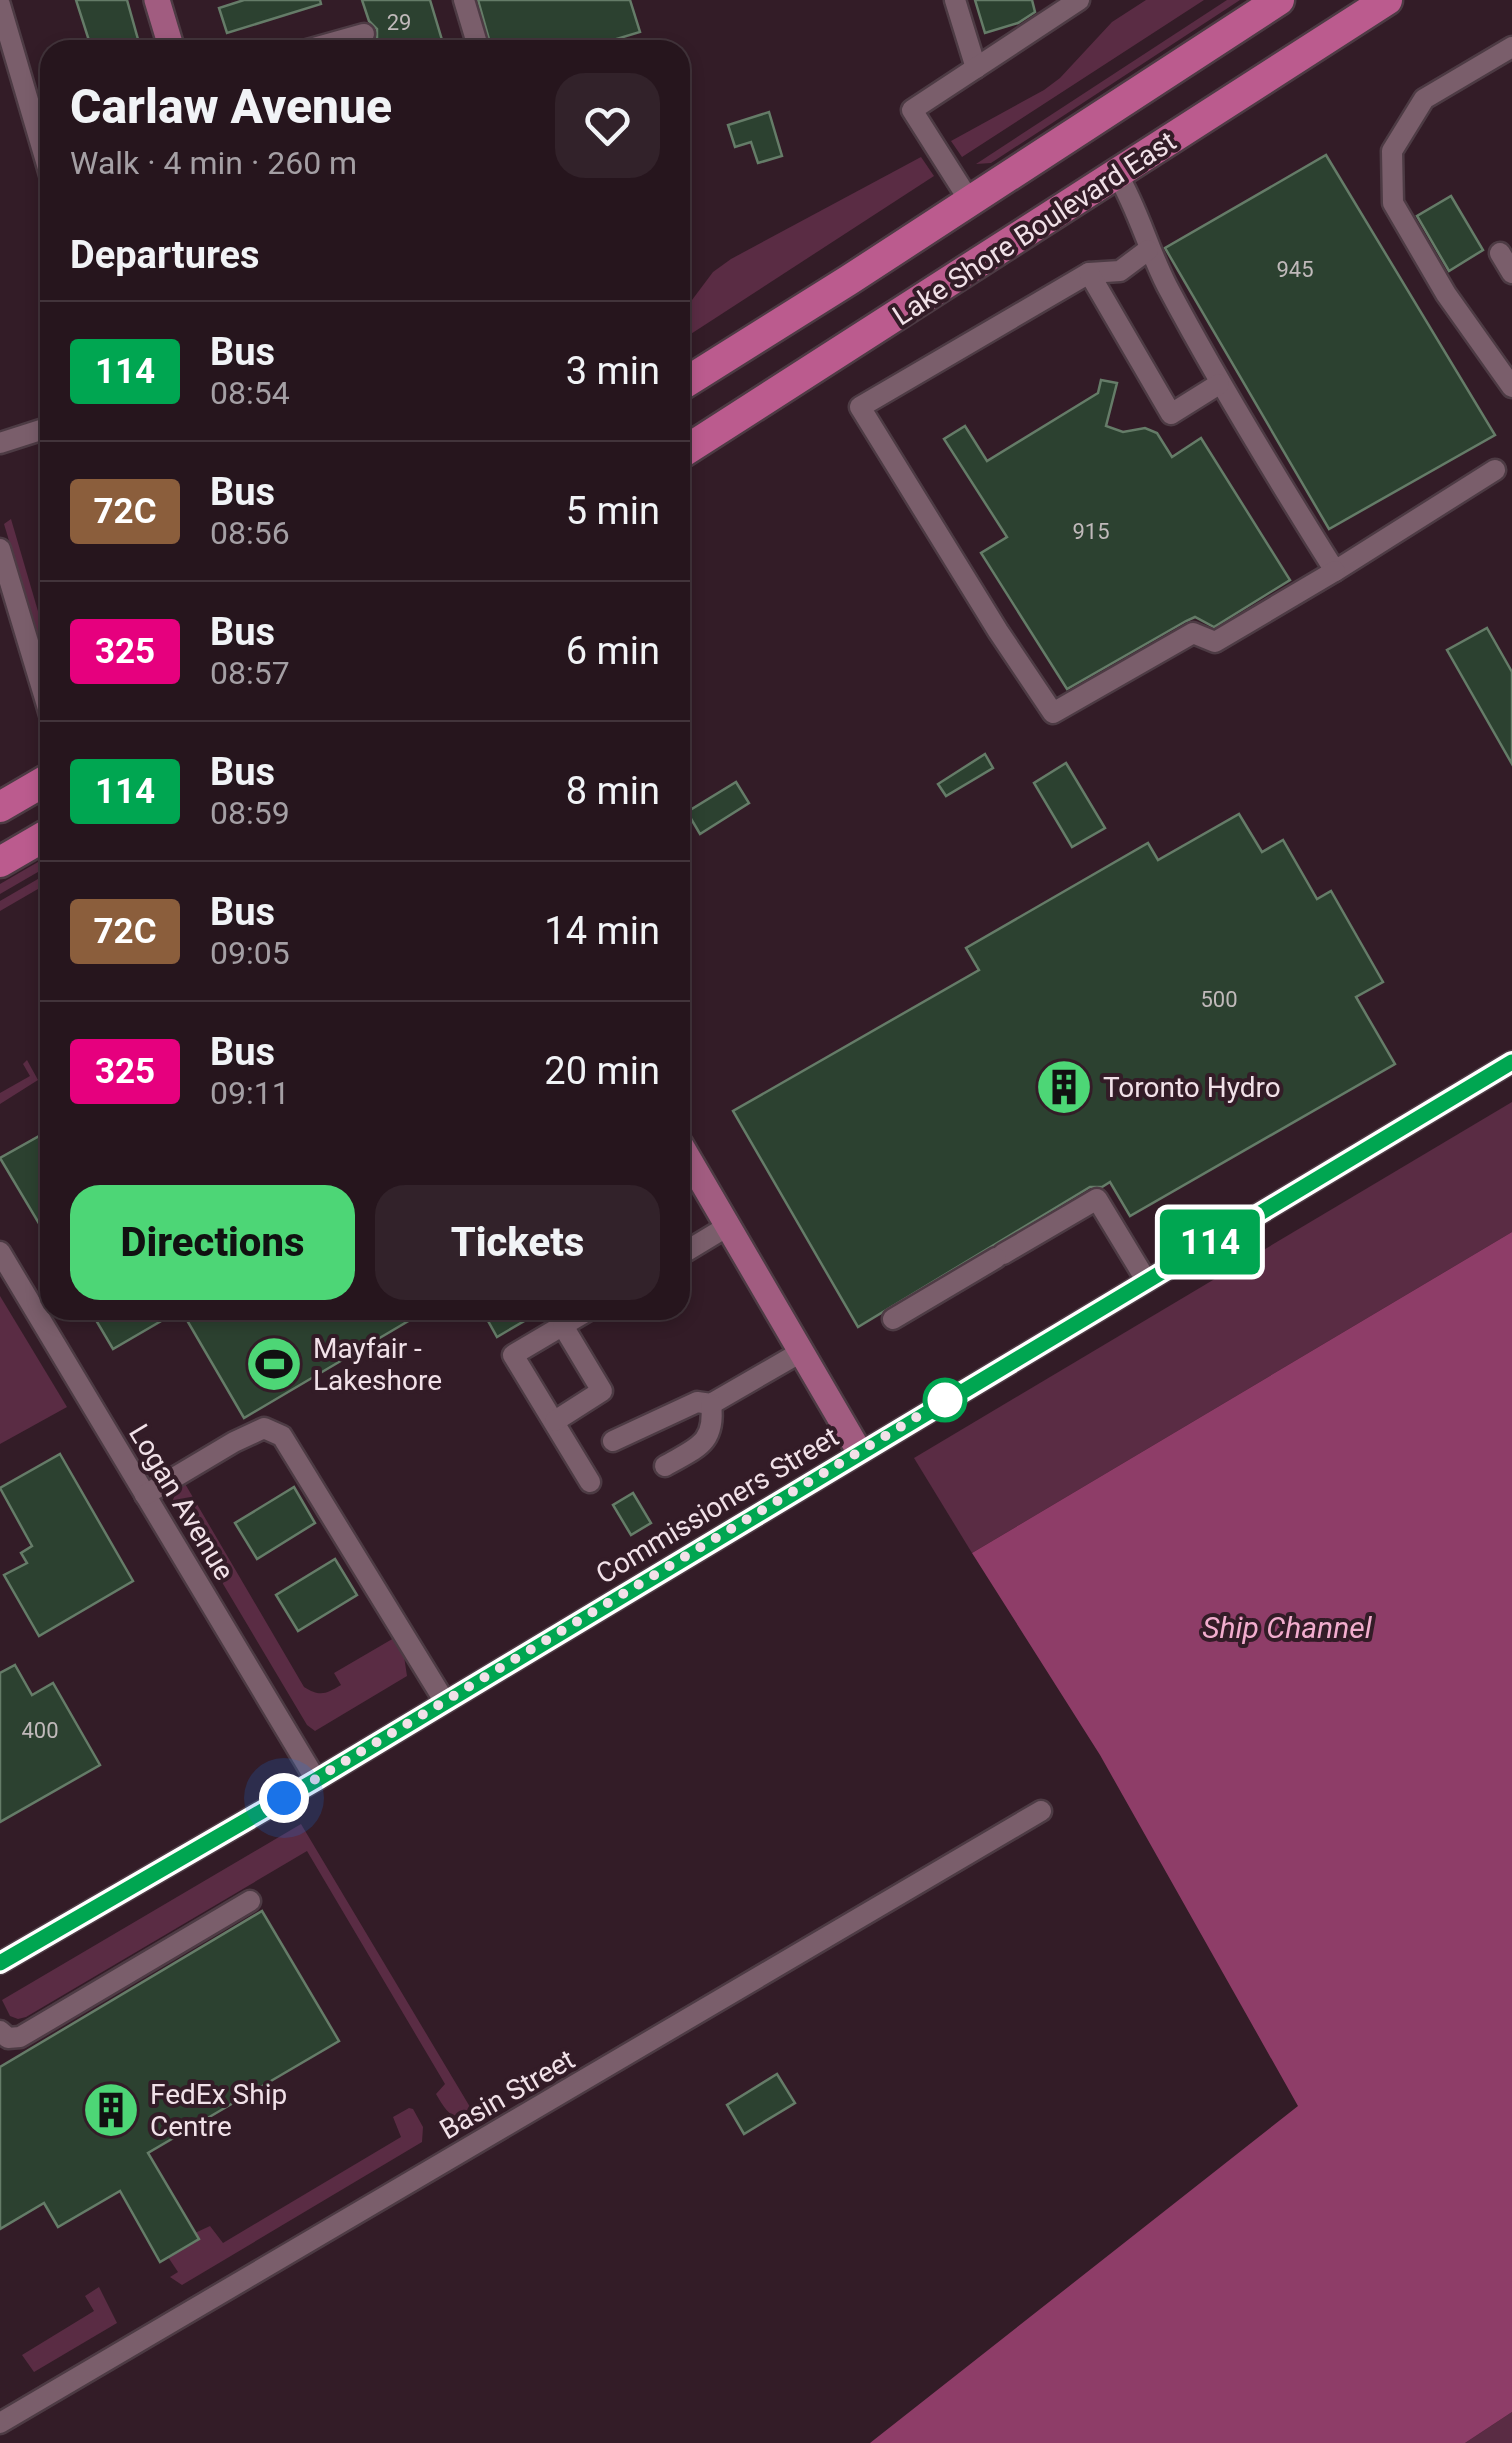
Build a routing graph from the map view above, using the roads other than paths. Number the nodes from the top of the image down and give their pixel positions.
1 (157, 0) edge
2 (464, 0) edge
3 (954, 0) edge
4 (1079, 0) edge
5 (1279, 0) edge
6 (1387, 0) edge
7 (0, 5) edge
8 (364, 34) dead end
9 (169, 40) edge
10 (343, 40) edge
11 (477, 40) edge
12 (1512, 47) edge
13 (976, 68) junction
14 (40, 141) edge
15 (1117, 174) junction
16 (969, 200) junction
17 (1148, 250) junction
18 (1500, 253) dead end
19 (1089, 273) junction
20 (1512, 273) edge
21 (690, 380) edge
22 (1219, 384) junction
23 (1512, 387) edge
24 (40, 430) edge
25 (0, 443) edge
26 (690, 448) edge
27 (1495, 470) dead end
28 (0, 548) edge
29 (1334, 571) junction
30 (40, 682) edge
31 (40, 784) edge
32 (0, 808) edge
33 (40, 840) edge
34 (0, 862) edge
35 (1512, 1062) edge
36 (690, 1161) edge
37 (728, 1226) junction
38 (690, 1249) edge
39 (0, 1252) edge
40 (1146, 1280) junction
41 (40, 1319) edge
42 (892, 1319) dead end
43 (41, 1320) edge
44 (574, 1320) edge
45 (564, 1326) junction
46 (801, 1352) junction
47 (711, 1404) junction
48 (555, 1421) junction
49 (613, 1441) dead end
50 (859, 1451) junction
51 (666, 1466) dead end
52 (590, 1482) dead end
53 (145, 1494) junction
54 (444, 1702) junction
55 (316, 1780) junction
56 (1041, 1812) dead end
57 (250, 1901) dead end
58 (0, 1963) edge
59 (0, 2031) edge
60 (0, 2423) edge

1 - 9 main road
2 - 11 street
3 - 13 street
4 - 13 street
5 - 16 highway, Lake Shore Boulevard East
6 - 15 highway, Lake Shore Boulevard East
7 - 14 street
8 - 10 street
12 - 23 street
13 - 16 street
15 - 17 street
15 - 26 highway, Lake Shore Boulevard East
16 - 21 highway, Lake Shore Boulevard East
17 - 19 street
17 - 22 street
18 - 20 street
19 - 22 street
19 - 29 street
22 - 29 street
24 - 25 street
27 - 29 street
28 - 30 street
31 - 32 highway
33 - 34 highway
35 - 40 street, Commissioners Street
36 - 37 main road
37 - 38 street
37 - 46 main road
39 - 41 street, Logan Avenue
40 - 42 street
40 - 50 street, Commissioners Street
43 - 53 street, Logan Avenue
44 - 45 street
45 - 48 street
45 - 48 street
46 - 47 street
46 - 50 main road
47 - 49 street
47 - 51 street
48 - 52 street
50 - 54 street, Commissioners Street
53 - 54 street
53 - 55 street, Logan Avenue
54 - 55 street, Commissioners Street
55 - 58 street, Commissioners Street
56 - 60 street, Basin Street
57 - 59 street

